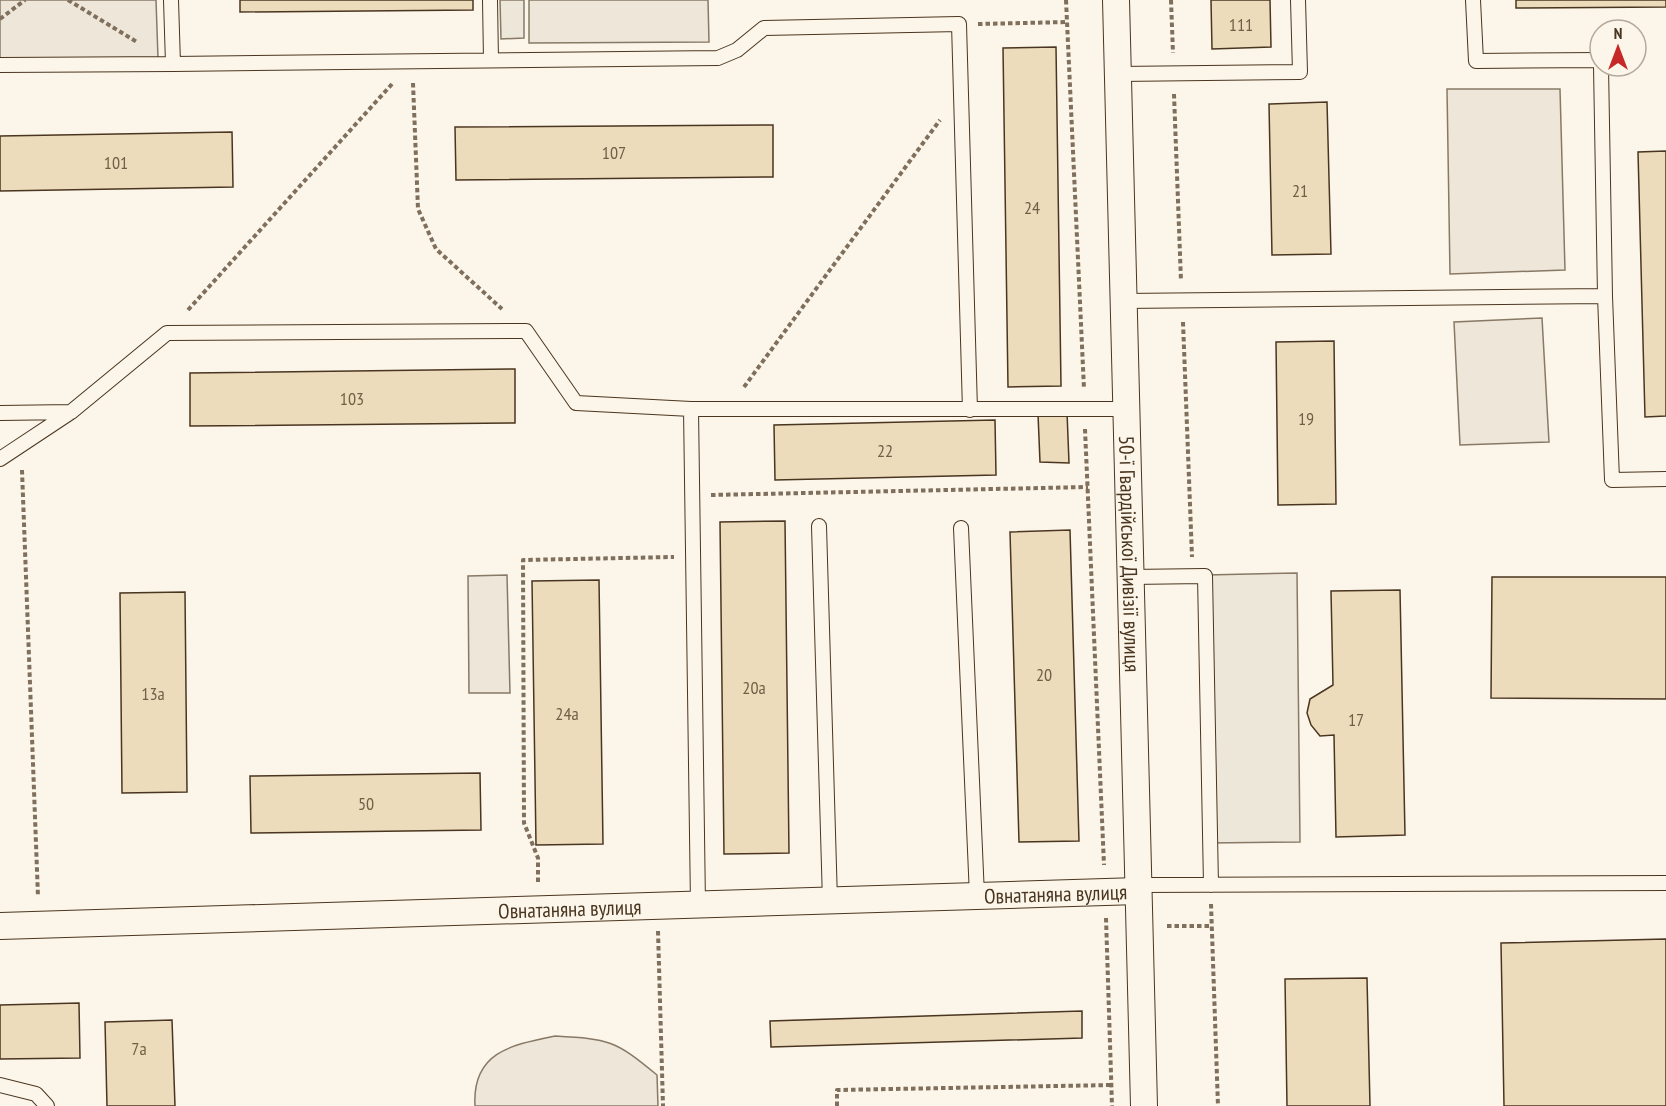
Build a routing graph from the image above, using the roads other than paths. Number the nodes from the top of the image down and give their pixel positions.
1 (171, 0) edge
2 (490, 0) edge
3 (1116, 0) edge
4 (1298, 0) edge
5 (1473, 0) edge
6 (491, 60) junction
7 (1588, 60) edge
8 (173, 64) junction
9 (0, 65) edge
10 (1118, 74) junction
11 (1601, 78) edge
12 (1605, 296) junction
13 (1123, 301) junction
14 (1126, 409) junction
15 (691, 410) junction
16 (970, 410) junction
17 (71, 412) junction
18 (0, 413) edge
19 (0, 459) edge
20 (1666, 479) edge
21 (819, 526) dead end
22 (961, 528) dead end
23 (1130, 577) junction
24 (1666, 883) edge
25 (1211, 885) junction
26 (1138, 888) junction
27 (977, 896) junction
28 (830, 901) junction
29 (698, 905) junction
30 (0, 926) edge
31 (0, 1085) edge
32 (1144, 1095) edge
33 (47, 1106) edge

1 - 8 lane
2 - 6 lane
3 - 10 street, 50-ї Гвардійської Дивізії вулиця
4 - 10 lane
5 - 7 lane
6 - 8 lane
6 - 16 lane
8 - 9 lane
10 - 13 street, 50-ї Гвардійської Дивізії вулиця
11 - 12 lane
12 - 13 lane
12 - 20 lane
13 - 14 street, 50-ї Гвардійської Дивізії вулиця
14 - 16 lane
14 - 23 street, 50-ї Гвардійської Дивізії вулиця
15 - 16 lane
15 - 17 lane
15 - 29 lane
17 - 18 lane
17 - 19 lane
21 - 28 lane
22 - 27 lane
23 - 25 lane
23 - 26 street, 50-ї Гвардійської Дивізії вулиця
24 - 25 lane
25 - 26 lane
26 - 27 street, Овнатаняна вулиця
26 - 32 street, 50-ї Гвардійської Дивізії вулиця
27 - 28 street, Овнатаняна вулиця
28 - 29 street, Овнатаняна вулиця
29 - 30 street, Овнатаняна вулиця
31 - 33 lane

